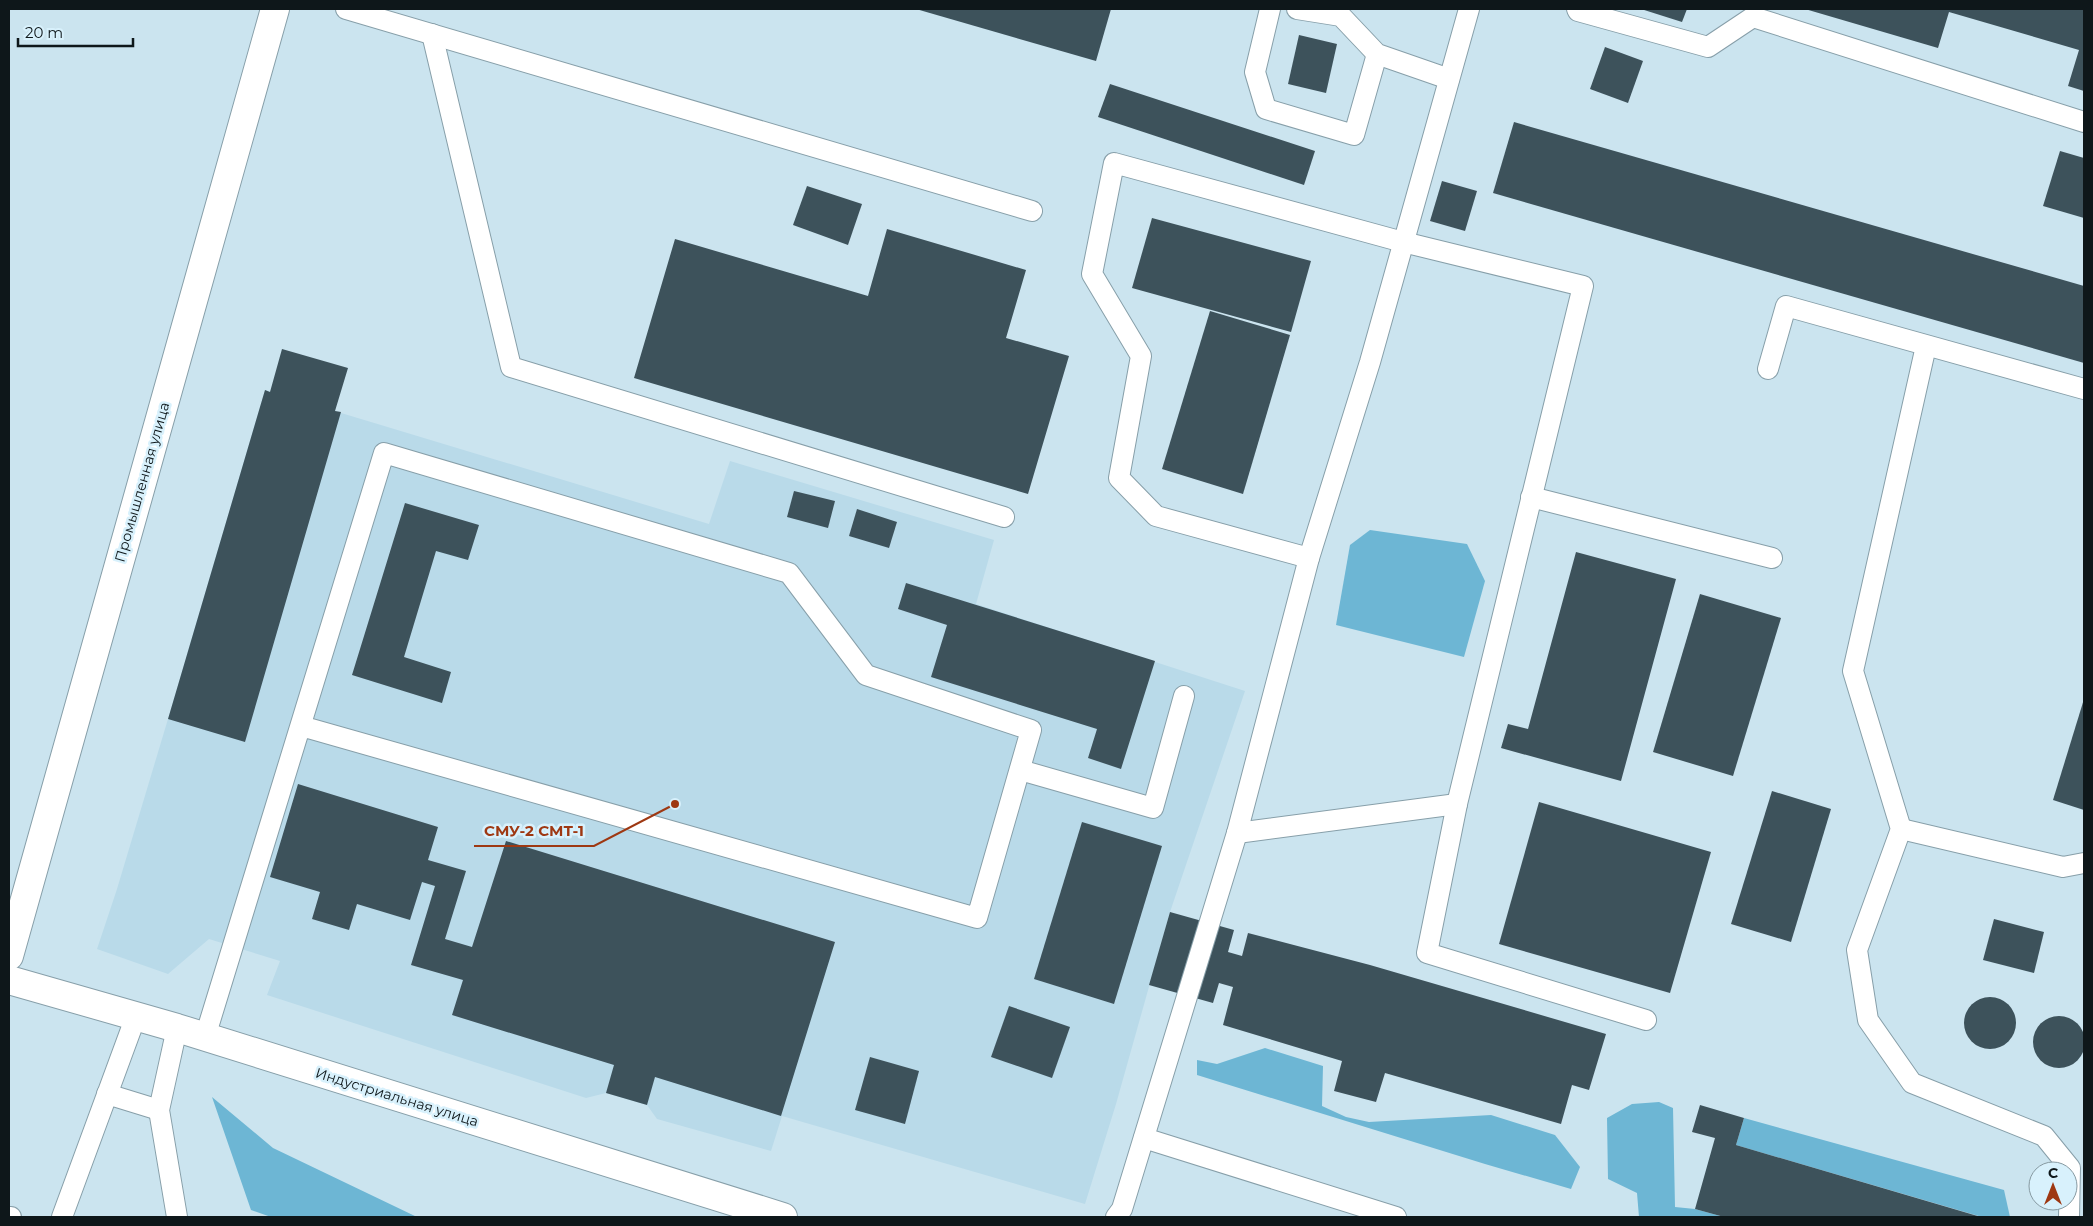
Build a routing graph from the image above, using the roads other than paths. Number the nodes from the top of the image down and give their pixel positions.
1 (275, 9) edge
2 (346, 9) edge
3 (1270, 9) edge
4 (1298, 9) edge
5 (1469, 9) edge
6 (1577, 9) edge
7 (432, 34) junction
8 (1377, 54) junction
9 (1449, 78) junction
10 (2084, 122) edge
11 (1032, 211) dead end
12 (1403, 242) junction
13 (1926, 346) junction
14 (1768, 369) dead end
15 (2084, 390) edge
16 (1531, 497) junction
17 (1004, 518) dead end
18 (1309, 558) junction
19 (1772, 558) dead end
20 (1184, 696) dead end
21 (301, 726) junction
22 (1020, 770) junction
23 (1456, 804) junction
24 (1902, 829) junction
25 (1237, 833) junction
26 (2084, 863) edge
27 (9, 956) edge
28 (9, 980) edge
29 (136, 1016) junction
30 (1646, 1020) dead end
31 (176, 1028) junction
32 (206, 1037) junction
33 (107, 1094) junction
34 (159, 1110) junction
35 (1144, 1138) junction
36 (62, 1217) edge
37 (177, 1217) edge
38 (783, 1217) edge
39 (1116, 1217) edge
40 (1396, 1217) edge
41 (2069, 1217) edge

1 - 27 street, Промышленная улица
2 - 7 lane
3 - 8 lane
4 - 8 lane
5 - 9 lane
6 - 10 lane
7 - 11 lane
7 - 17 lane
8 - 9 lane
9 - 12 lane
12 - 16 lane
12 - 18 lane
12 - 18 lane
13 - 14 lane
13 - 15 lane
13 - 24 lane
16 - 19 lane
16 - 23 lane
18 - 25 lane
20 - 22 lane
21 - 22 lane
21 - 22 lane
21 - 32 lane
23 - 25 lane
23 - 30 lane
24 - 26 lane
24 - 41 lane
25 - 35 lane
28 - 29 street, Индустриальная улица
29 - 31 street, Индустриальная улица
29 - 33 lane
31 - 32 street, Индустриальная улица
31 - 34 lane
32 - 38 street, Индустриальная улица
33 - 34 lane
33 - 36 lane
34 - 37 lane
35 - 39 lane
35 - 40 lane

